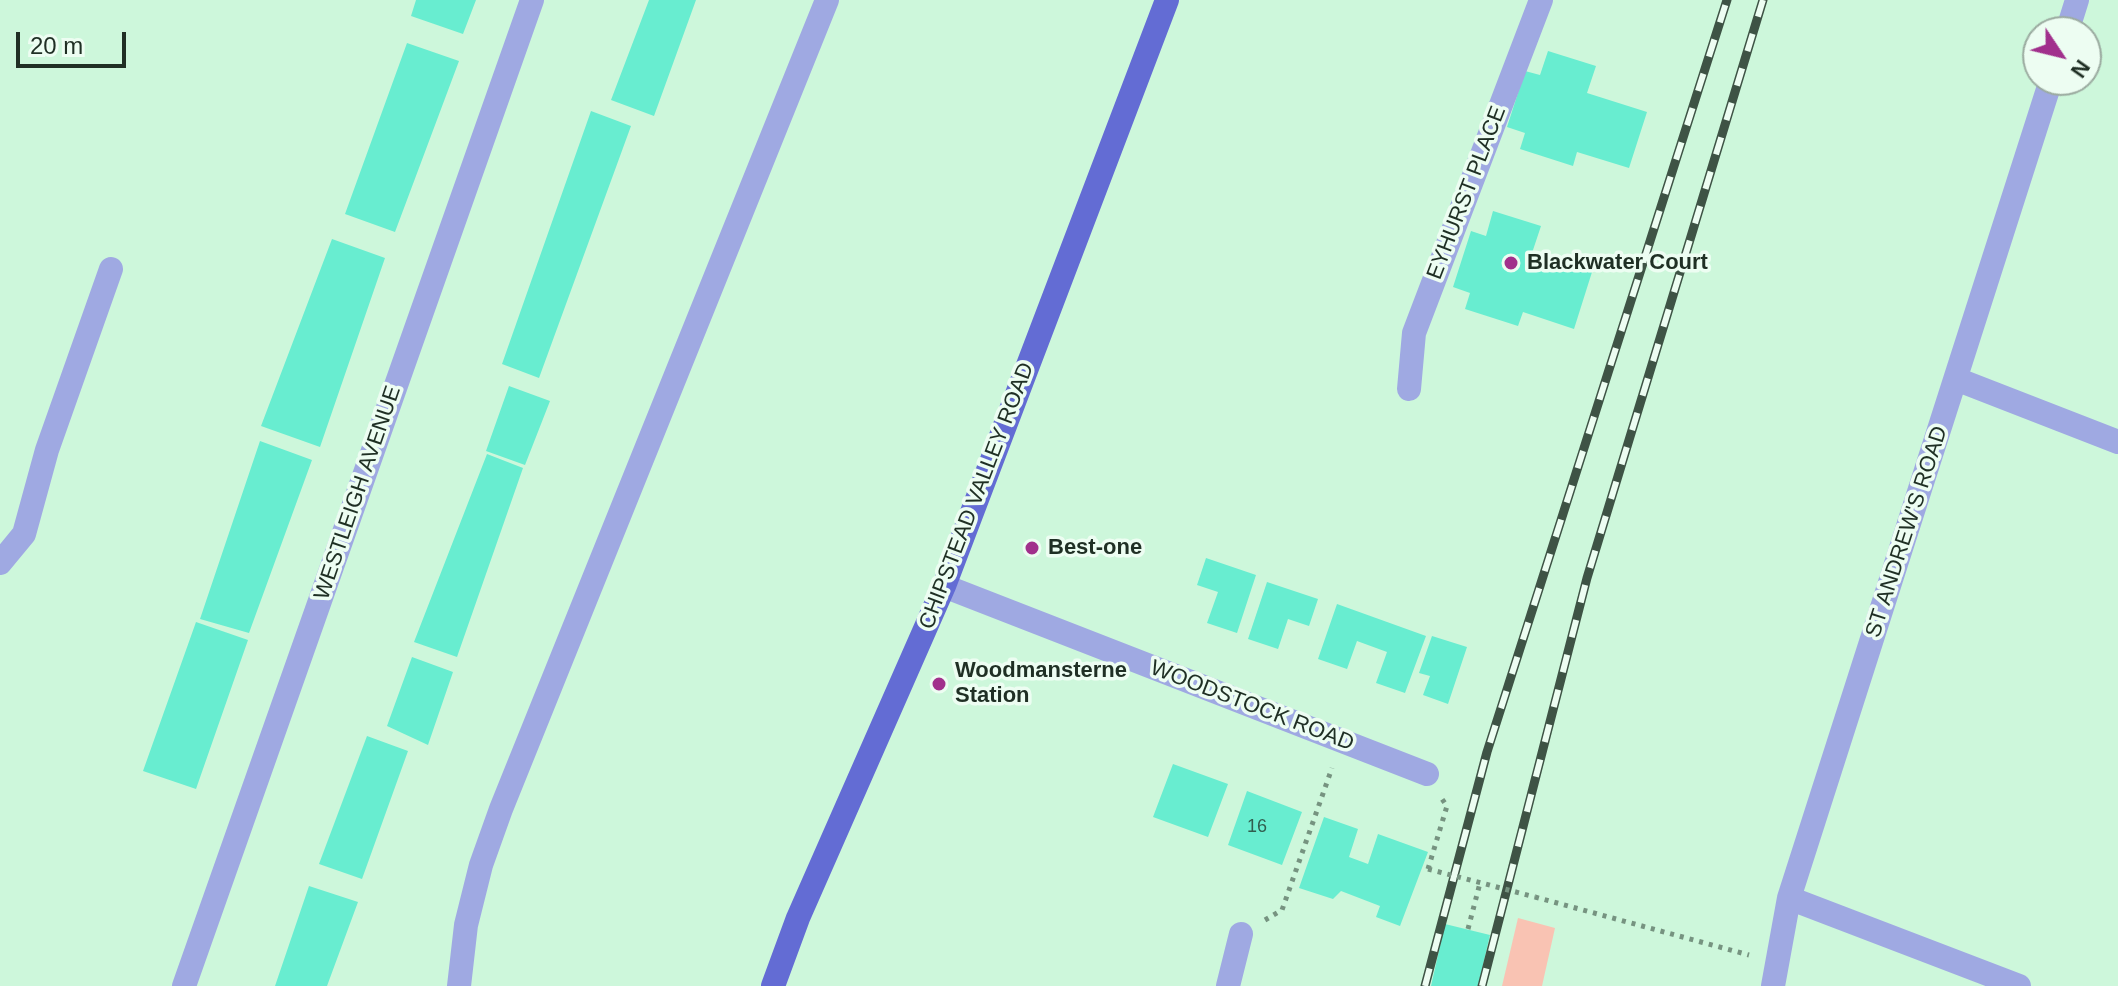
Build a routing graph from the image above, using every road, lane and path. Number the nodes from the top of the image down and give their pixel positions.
1 (532, 0) edge
2 (827, 0) edge
3 (1167, 0) edge
4 (1541, 0) edge
5 (2046, 96) edge
6 (111, 269) dead end
7 (1956, 379) junction
8 (1409, 389) dead end
9 (2118, 442) edge
10 (0, 563) edge
11 (944, 586) junction
12 (1341, 741) junction
13 (1427, 774) dead end
14 (1447, 806) dead end
15 (1480, 883) junction
16 (1789, 898) junction
17 (1468, 929) dead end
18 (1241, 934) joint
19 (1775, 974) edge
20 (184, 986) edge
21 (459, 986) edge
22 (773, 986) edge
23 (1228, 986) edge
24 (2019, 986) edge

1 - 20 street, WESTLEIGH AVENUE
2 - 21 street
3 - 11 main road, CHIPSTEAD VALLEY ROAD
4 - 8 street, EYHURST PLACE
5 - 7 street, ST ANDREW'S ROAD
6 - 10 street
7 - 9 street
7 - 16 street, ST ANDREW'S ROAD
11 - 12 street, WOODSTOCK ROAD
11 - 22 main road, CHIPSTEAD VALLEY ROAD
12 - 13 street, WOODSTOCK ROAD
12 - 18 path
14 - 15 path, bridge
15 - 17 path
15 - 19 path, bridge
16 - 19 street, ST ANDREW'S ROAD
16 - 24 street
18 - 23 street

